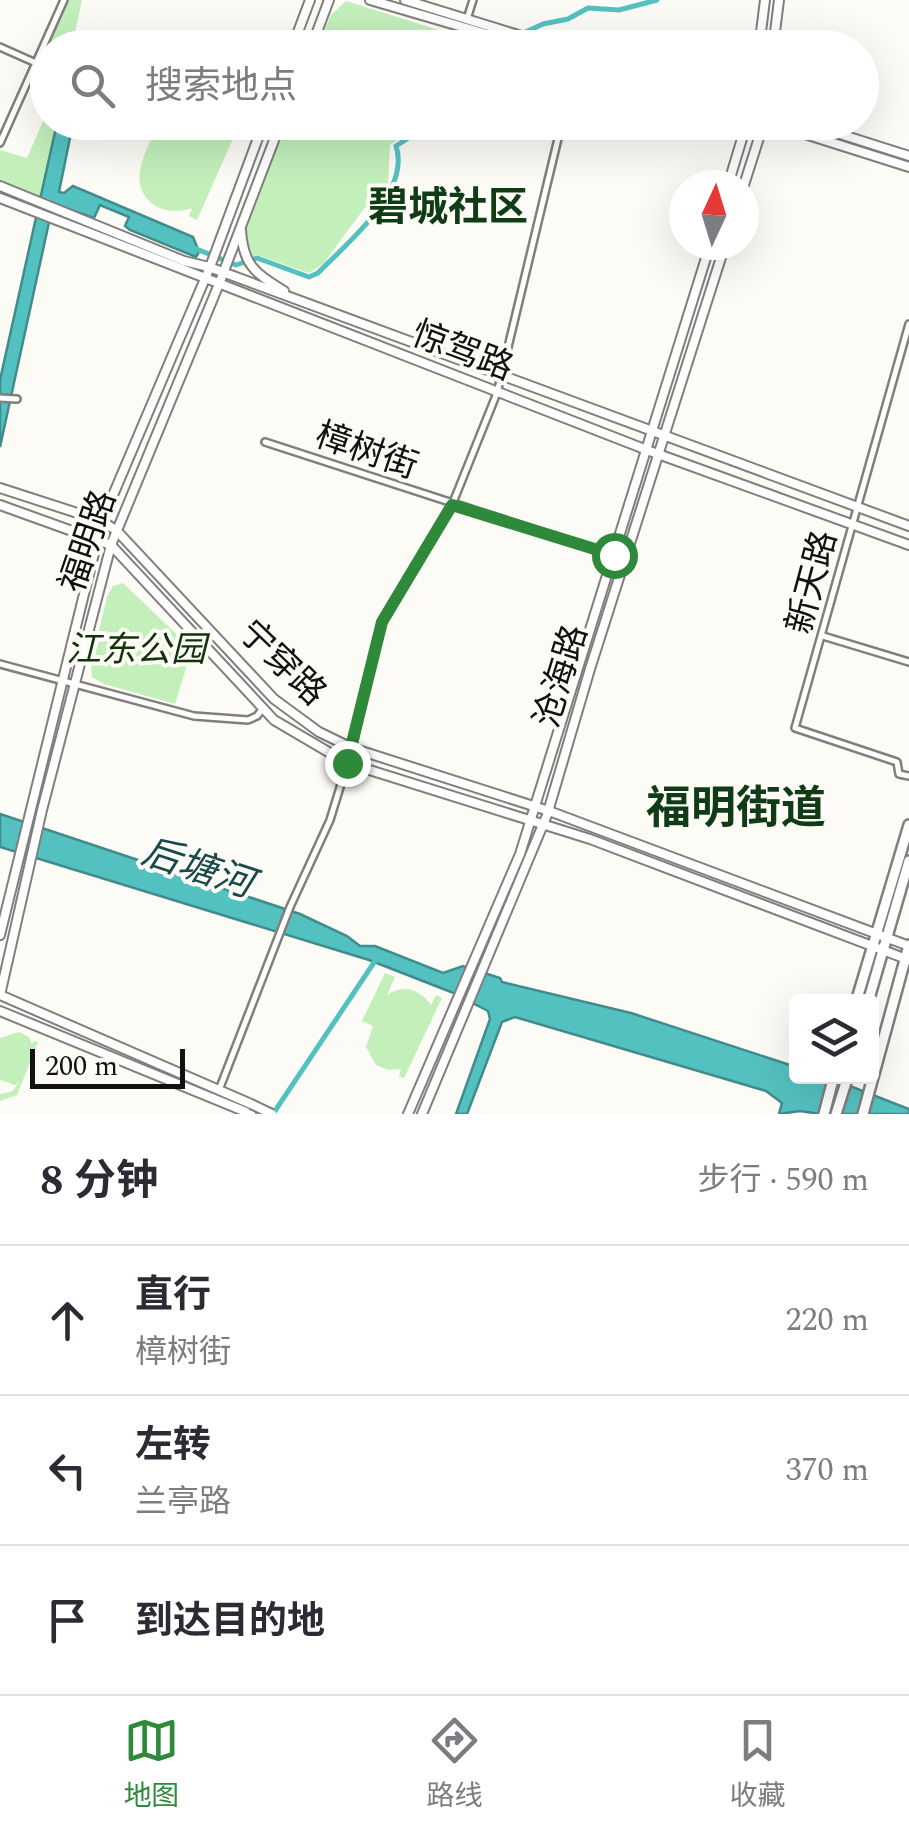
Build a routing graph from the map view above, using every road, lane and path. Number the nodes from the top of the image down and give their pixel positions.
1 (64, 0) edge
2 (310, 0) edge
3 (329, 0) edge
4 (370, 0) edge
5 (405, 0) edge
6 (472, 0) edge
7 (765, 0) edge
8 (779, 0) edge
9 (467, 18) junction
10 (51, 30) edge
11 (299, 30) edge
12 (317, 30) edge
13 (484, 30) edge
14 (494, 30) edge
15 (762, 30) edge
16 (776, 30) edge
17 (0, 46) edge
18 (30, 60) edge
19 (30, 76) edge
20 (257, 140) edge
21 (274, 140) edge
22 (558, 140) edge
23 (742, 140) edge
24 (760, 140) edge
25 (823, 140) edge
26 (859, 140) edge
27 (0, 142) edge
28 (909, 156) edge
29 (909, 167) edge
30 (733, 170) edge
31 (749, 170) edge
32 (0, 186) edge
33 (0, 198) edge
34 (241, 226) junction
35 (705, 260) edge
36 (720, 260) edge
37 (209, 267) junction
38 (223, 272) junction
39 (204, 279) junction
40 (219, 284) junction
41 (301, 301) junction
42 (909, 324) edge
43 (503, 376) junction
44 (497, 393) junction
45 (0, 398) edge
46 (17, 399) dead end
47 (653, 431) junction
48 (664, 436) junction
49 (266, 442) dead end
50 (647, 450) junction
51 (658, 454) junction
52 (0, 488) edge
53 (0, 505) edge
54 (452, 505) junction
55 (856, 506) junction
56 (102, 522) junction
57 (853, 524) junction
58 (909, 526) edge
59 (116, 531) junction
60 (98, 539) junction
61 (111, 545) junction
62 (909, 545) edge
63 (614, 555) junction
64 (624, 559) junction
65 (823, 636) junction
66 (909, 662) edge
67 (0, 664) edge
68 (68, 682) junction
69 (263, 708) junction
70 (352, 748) junction
71 (347, 763) junction
72 (909, 776) edge
73 (535, 806) junction
74 (549, 811) junction
75 (530, 819) junction
76 (544, 823) junction
77 (909, 824) edge
78 (909, 861) edge
79 (0, 934) edge
80 (881, 936) junction
81 (909, 946) edge
82 (877, 948) junction
83 (907, 959) edge
84 (859, 994) edge
85 (869, 994) edge
86 (0, 995) edge
87 (0, 1012) edge
88 (879, 1057) edge
89 (833, 1084) edge
90 (844, 1084) edge
91 (871, 1084) edge
92 (218, 1093) junction
93 (250, 1110) edge
94 (828, 1113) edge
95 (272, 1114) edge
96 (408, 1114) edge
97 (422, 1114) edge
98 (863, 1114) edge

1 - 10 street
2 - 11 main road
3 - 12 main road
4 - 13 main road
5 - 9 main road
6 - 9 street
7 - 15 main road
8 - 16 main road
9 - 14 main road
17 - 18 street
19 - 27 street
20 - 37 main road, 福明路
21 - 34 main road, 福明路
22 - 43 street
23 - 30 main road
24 - 31 main road
25 - 29 main road
26 - 28 main road
32 - 37 main road, 惊驾路
33 - 39 main road, 惊驾路
34 - 38 main road, 福明路
34 - 41 main road
35 - 47 main road, 沧海路
36 - 48 main road, 沧海路
37 - 38 main road, 惊驾路
37 - 39 main road, 福明路
38 - 40 main road, 福明路
38 - 41 main road, 惊驾路
39 - 40 main road, 惊驾路
39 - 56 main road, 福明路
40 - 44 main road, 惊驾路
40 - 59 main road, 福明路
41 - 43 main road, 惊驾路
42 - 55 street, 新天路
43 - 44 street
43 - 47 main road, 惊驾路
44 - 50 main road, 惊驾路
44 - 54 street
45 - 46 street
47 - 48 main road, 惊驾路
47 - 50 main road, 沧海路
48 - 51 main road, 沧海路
48 - 55 main road, 惊驾路
49 - 54 street, 樟树街
50 - 51 main road, 惊驾路
50 - 63 main road, 沧海路
51 - 57 main road, 惊驾路
51 - 64 main road, 沧海路
52 - 56 main road, 宁穿路
53 - 60 main road
54 - 63 street, 樟树街
54 - 70 street
55 - 57 street, 新天路
55 - 58 main road, 惊驾路
56 - 59 main road, 宁穿路
56 - 60 main road, 福明路
57 - 62 main road, 惊驾路
57 - 65 street, 新天路
59 - 61 main road, 福明路
59 - 70 main road, 宁穿路
60 - 61 main road
60 - 68 main road, 福明路
61 - 68 main road, 福明路
61 - 69 main road, 宁穿路
63 - 64 street, 樟树街
63 - 73 main road, 沧海路
64 - 74 main road, 沧海路
65 - 66 street
65 - 72 street, 新天路
67 - 68 street, 宁穿路
68 - 69 street, 宁穿路
68 - 79 main road, 福明路
68 - 86 main road, 福明路
69 - 71 main road, 宁穿路
70 - 71 street
70 - 73 main road, 宁穿路
71 - 75 main road, 宁穿路
71 - 92 street
73 - 74 main road, 宁穿路
73 - 75 main road, 沧海路
74 - 76 main road, 沧海路
74 - 80 main road, 宁穿路
75 - 76 main road, 宁穿路
75 - 96 main road, 沧海路
76 - 82 main road, 宁穿路
76 - 97 main road, 沧海路
77 - 80 highway
78 - 80 highway
80 - 81 main road, 宁穿路
80 - 82 highway
81 - 83 highway
82 - 83 main road
82 - 84 highway
82 - 85 highway
83 - 88 highway
86 - 92 main road
87 - 92 main road
89 - 94 highway
90 - 94 highway
91 - 98 highway
92 - 93 main road
93 - 95 main road, bridge

